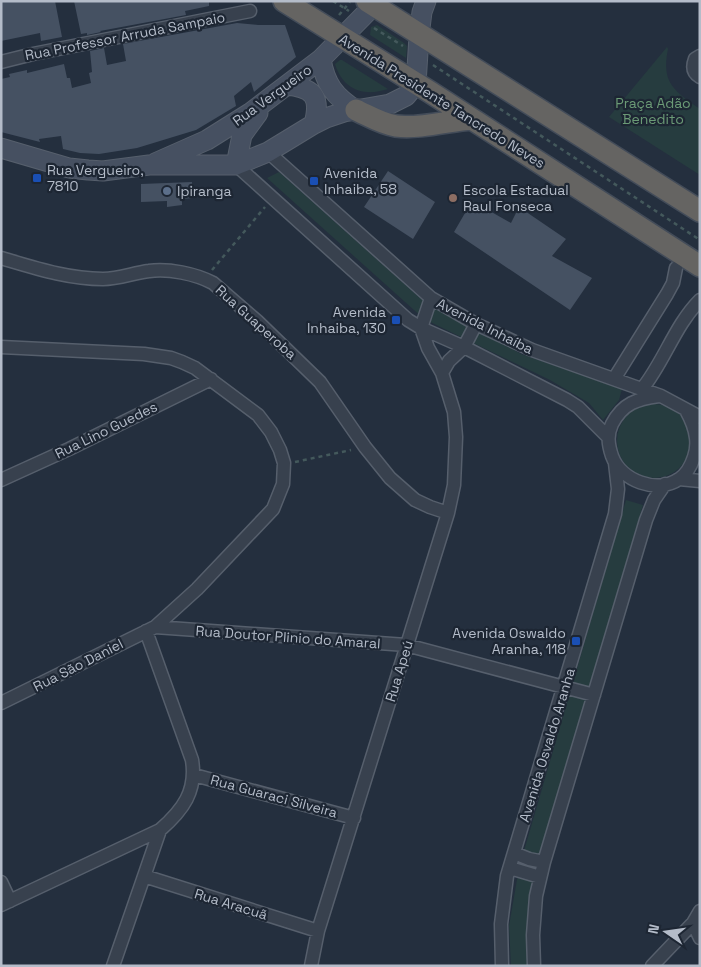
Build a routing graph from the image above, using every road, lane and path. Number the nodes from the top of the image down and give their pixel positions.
1 (284, 1) edge
2 (333, 1) edge
3 (351, 1) edge
4 (426, 1) edge
5 (370, 7) edge
6 (344, 9) junction
7 (250, 11) dead end
8 (338, 29) junction
9 (419, 46) junction
10 (700, 56) edge
11 (322, 59) junction
12 (1, 62) edge
13 (698, 76) edge
14 (416, 84) junction
15 (280, 90) junction
16 (356, 110) junction
17 (471, 118) junction
18 (314, 124) junction
19 (1, 148) edge
20 (268, 152) junction
21 (149, 165) junction
22 (236, 165) junction
23 (265, 206) dead end
24 (700, 211) edge
25 (700, 240) edge
26 (1, 258) edge
27 (700, 266) edge
28 (676, 268) dead end
29 (205, 279) junction
30 (431, 298) junction
31 (700, 300) edge
32 (476, 324) junction
33 (420, 328) junction
34 (1, 347) edge
35 (464, 347) junction
36 (442, 373) junction
37 (211, 379) junction
38 (614, 379) junction
39 (642, 389) junction
40 (661, 396) junction
41 (686, 410) junction
42 (700, 417) edge
43 (607, 436) junction
44 (698, 442) edge
45 (365, 447) junction
46 (290, 463) dead end
47 (615, 464) junction
48 (679, 479) junction
49 (1, 480) edge
50 (700, 481) edge
51 (666, 484) junction
52 (448, 513) junction
53 (150, 629) junction
54 (406, 645) junction
55 (564, 688) junction
56 (594, 696) junction
57 (1, 703) edge
58 (194, 775) junction
59 (354, 818) junction
60 (160, 830) junction
61 (514, 853) junction
62 (544, 862) junction
63 (510, 868) junction
64 (144, 876) junction
65 (540, 877) junction
66 (1, 882) edge
67 (6, 903) edge
68 (700, 911) edge
69 (693, 923) junction
70 (318, 931) junction
71 (700, 938) edge
72 (113, 966) edge
73 (311, 966) edge
74 (502, 966) edge
75 (534, 966) edge
76 (652, 966) edge

1 - 8 highway, Avenida Presidente Tancredo Neves
2 - 6 path
3 - 6 path
4 - 9 main road
5 - 6 path
5 - 8 main road, Rua Vergueiro
5 - 9 highway
5 - 9 path
6 - 8 path
7 - 12 street, Rua Professor Arruda Sampaio
8 - 11 main road, Rua Vergueiro
8 - 14 highway, Avenida Presidente Tancredo Neves
9 - 14 main road
9 - 24 highway
9 - 25 path
10 - 13 street
11 - 15 main road, Rua Vergueiro
11 - 16 main road
14 - 16 main road, Rua Vergueiro
14 - 17 highway, Avenida Presidente Tancredo Neves
15 - 18 main road
15 - 21 main road, Rua Vergueiro
15 - 22 main road
16 - 17 highway
16 - 18 main road, Rua Vergueiro
17 - 27 highway, Avenida Presidente Tancredo Neves
18 - 20 main road, Rua Vergueiro
19 - 21 main road, Rua Vergueiro
20 - 22 main road, Rua Vergueiro
20 - 30 street, Avenida Inhaíba
21 - 22 main road, Rua Vergueiro
22 - 33 street, Avenida Inhaíba
23 - 29 path
26 - 29 street, Rua Guaperoba
28 - 38 street
29 - 45 street, Rua Guaperoba
30 - 32 street, Avenida Inhaíba
30 - 33 street
31 - 39 street
32 - 35 street
32 - 38 street, Avenida Inhaíba
33 - 35 street, Avenida Inhaíba
33 - 36 street, Rua Apeú
34 - 37 street
35 - 36 street
35 - 43 street, Avenida Inhaíba
36 - 52 street, Rua Apeú
37 - 49 street, Rua Lino Guedes
37 - 53 street
38 - 39 street, Avenida Inhaíba
39 - 40 street, Avenida Inhaíba
40 - 41 street
40 - 43 street
41 - 42 street
41 - 44 street
43 - 47 street
44 - 48 street
45 - 46 path
45 - 52 street, Rua Guaperoba
47 - 51 street
47 - 55 street, Avenida Osvaldo Aranha
48 - 50 street
48 - 51 street
51 - 56 street
52 - 54 street, Rua Apeú
53 - 54 street, Rua Doutor Plinio do Amaral
53 - 57 street, Rua São Daniel
53 - 58 street
54 - 55 street, Rua Doutor Plinio do Amaral
54 - 59 street, Rua Apeú
55 - 56 street, Rua Doutor Plinio do Amaral
55 - 61 street, Avenida Osvaldo Aranha
56 - 62 street
58 - 59 street, Rua Guaraci Silveira
58 - 60 street
59 - 70 street, Rua Apeú
60 - 64 street
60 - 67 street
61 - 62 street
61 - 63 street, Avenida Osvaldo Aranha
62 - 65 street
63 - 65 street
63 - 74 street, Avenida Osvaldo Aranha
64 - 70 street, Rua Aracuã
64 - 72 street
65 - 75 street
66 - 67 street
68 - 69 street
69 - 71 street
69 - 76 street
70 - 73 street, Rua Apeú

